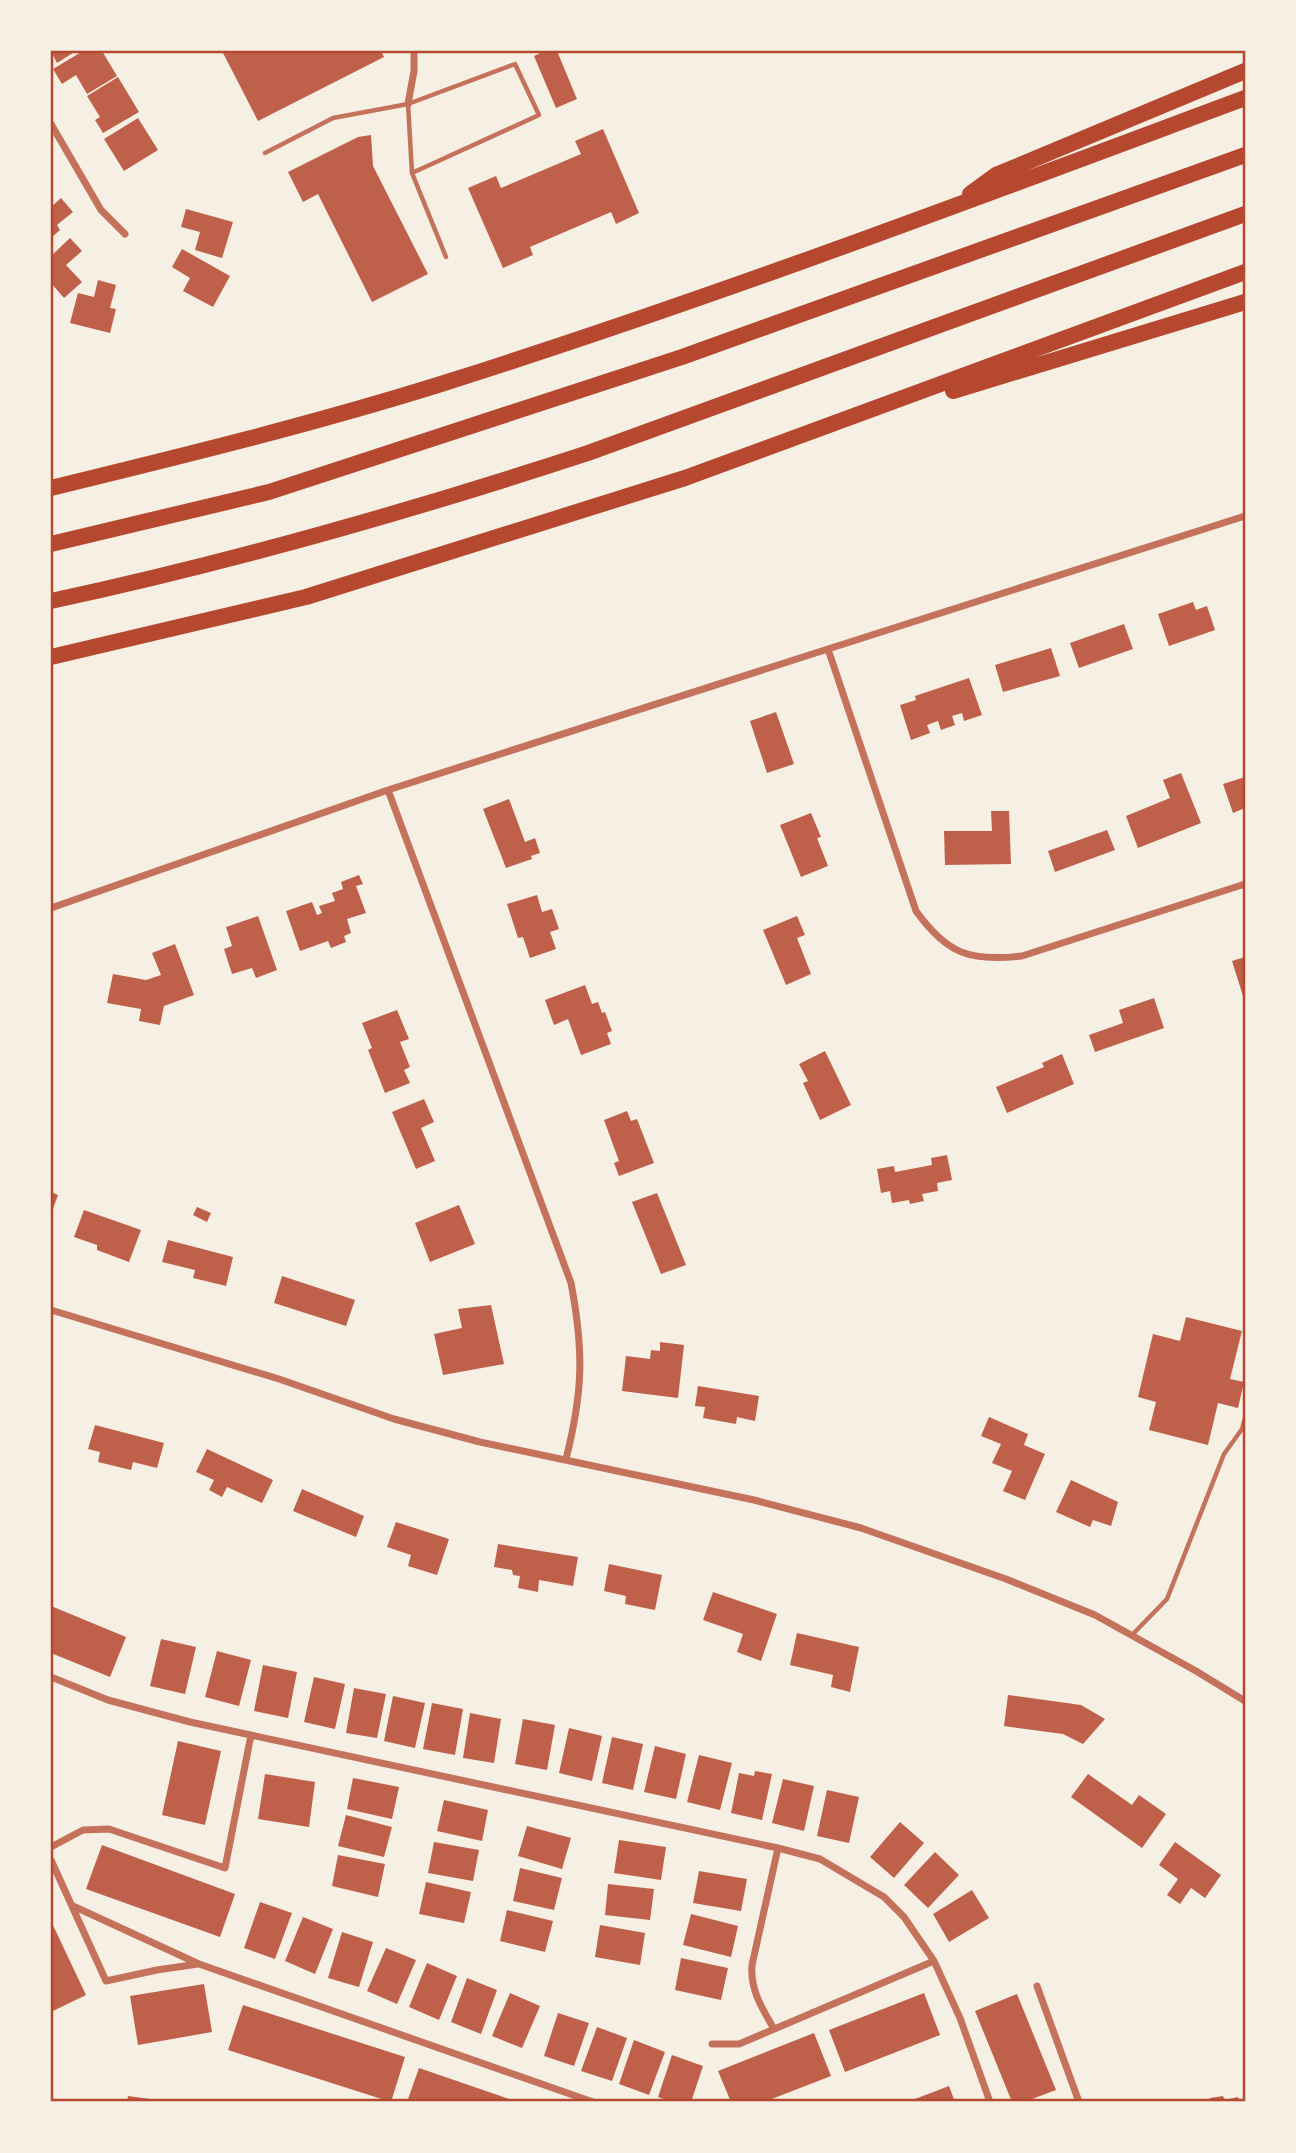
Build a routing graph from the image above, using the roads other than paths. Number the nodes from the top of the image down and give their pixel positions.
1 (414, 51) edge
2 (1245, 71) edge
3 (1245, 98) edge
4 (408, 104) junction
5 (51, 124) edge
6 (265, 152) dead end
7 (1245, 155) edge
8 (412, 173) junction
9 (954, 206) junction
10 (1245, 214) edge
11 (125, 234) dead end
12 (446, 257) dead end
13 (1245, 272) edge
14 (1245, 302) edge
15 (872, 410) junction
16 (51, 488) edge
17 (1245, 516) edge
18 (51, 544) edge
19 (51, 601) edge
20 (828, 649) junction
21 (51, 657) edge
22 (388, 790) junction
23 (1245, 884) edge
24 (51, 908) edge
25 (51, 1310) edge
26 (1245, 1418) edge
27 (566, 1459) junction
28 (1132, 1635) junction
29 (51, 1677) edge
30 (1245, 1701) edge
31 (251, 1735) junction
32 (51, 1847) edge
33 (778, 1848) junction
34 (51, 1860) edge
35 (74, 1906) junction
36 (934, 1961) junction
37 (199, 1964) junction
38 (1037, 1986) dead end
39 (774, 2029) junction
40 (712, 2044) dead end
41 (593, 2102) edge
42 (990, 2102) edge
43 (1079, 2102) edge

1 - 4 street
2 - 9 highway
3 - 9 highway
4 - 6 lane
4 - 8 lane
4 - 8 lane
5 - 11 street
7 - 18 highway
8 - 12 lane
9 - 16 highway
10 - 19 highway
13 - 15 highway
14 - 15 highway
15 - 21 highway
17 - 20 street
20 - 22 street
20 - 23 street
22 - 24 street
22 - 27 street
25 - 27 street
26 - 28 lane
27 - 28 street
28 - 30 street
29 - 31 street
31 - 32 street
31 - 33 street
33 - 36 street
33 - 39 street
34 - 35 street
35 - 37 street
35 - 37 street
36 - 39 street
36 - 42 street
37 - 41 street
38 - 43 street
39 - 40 street

